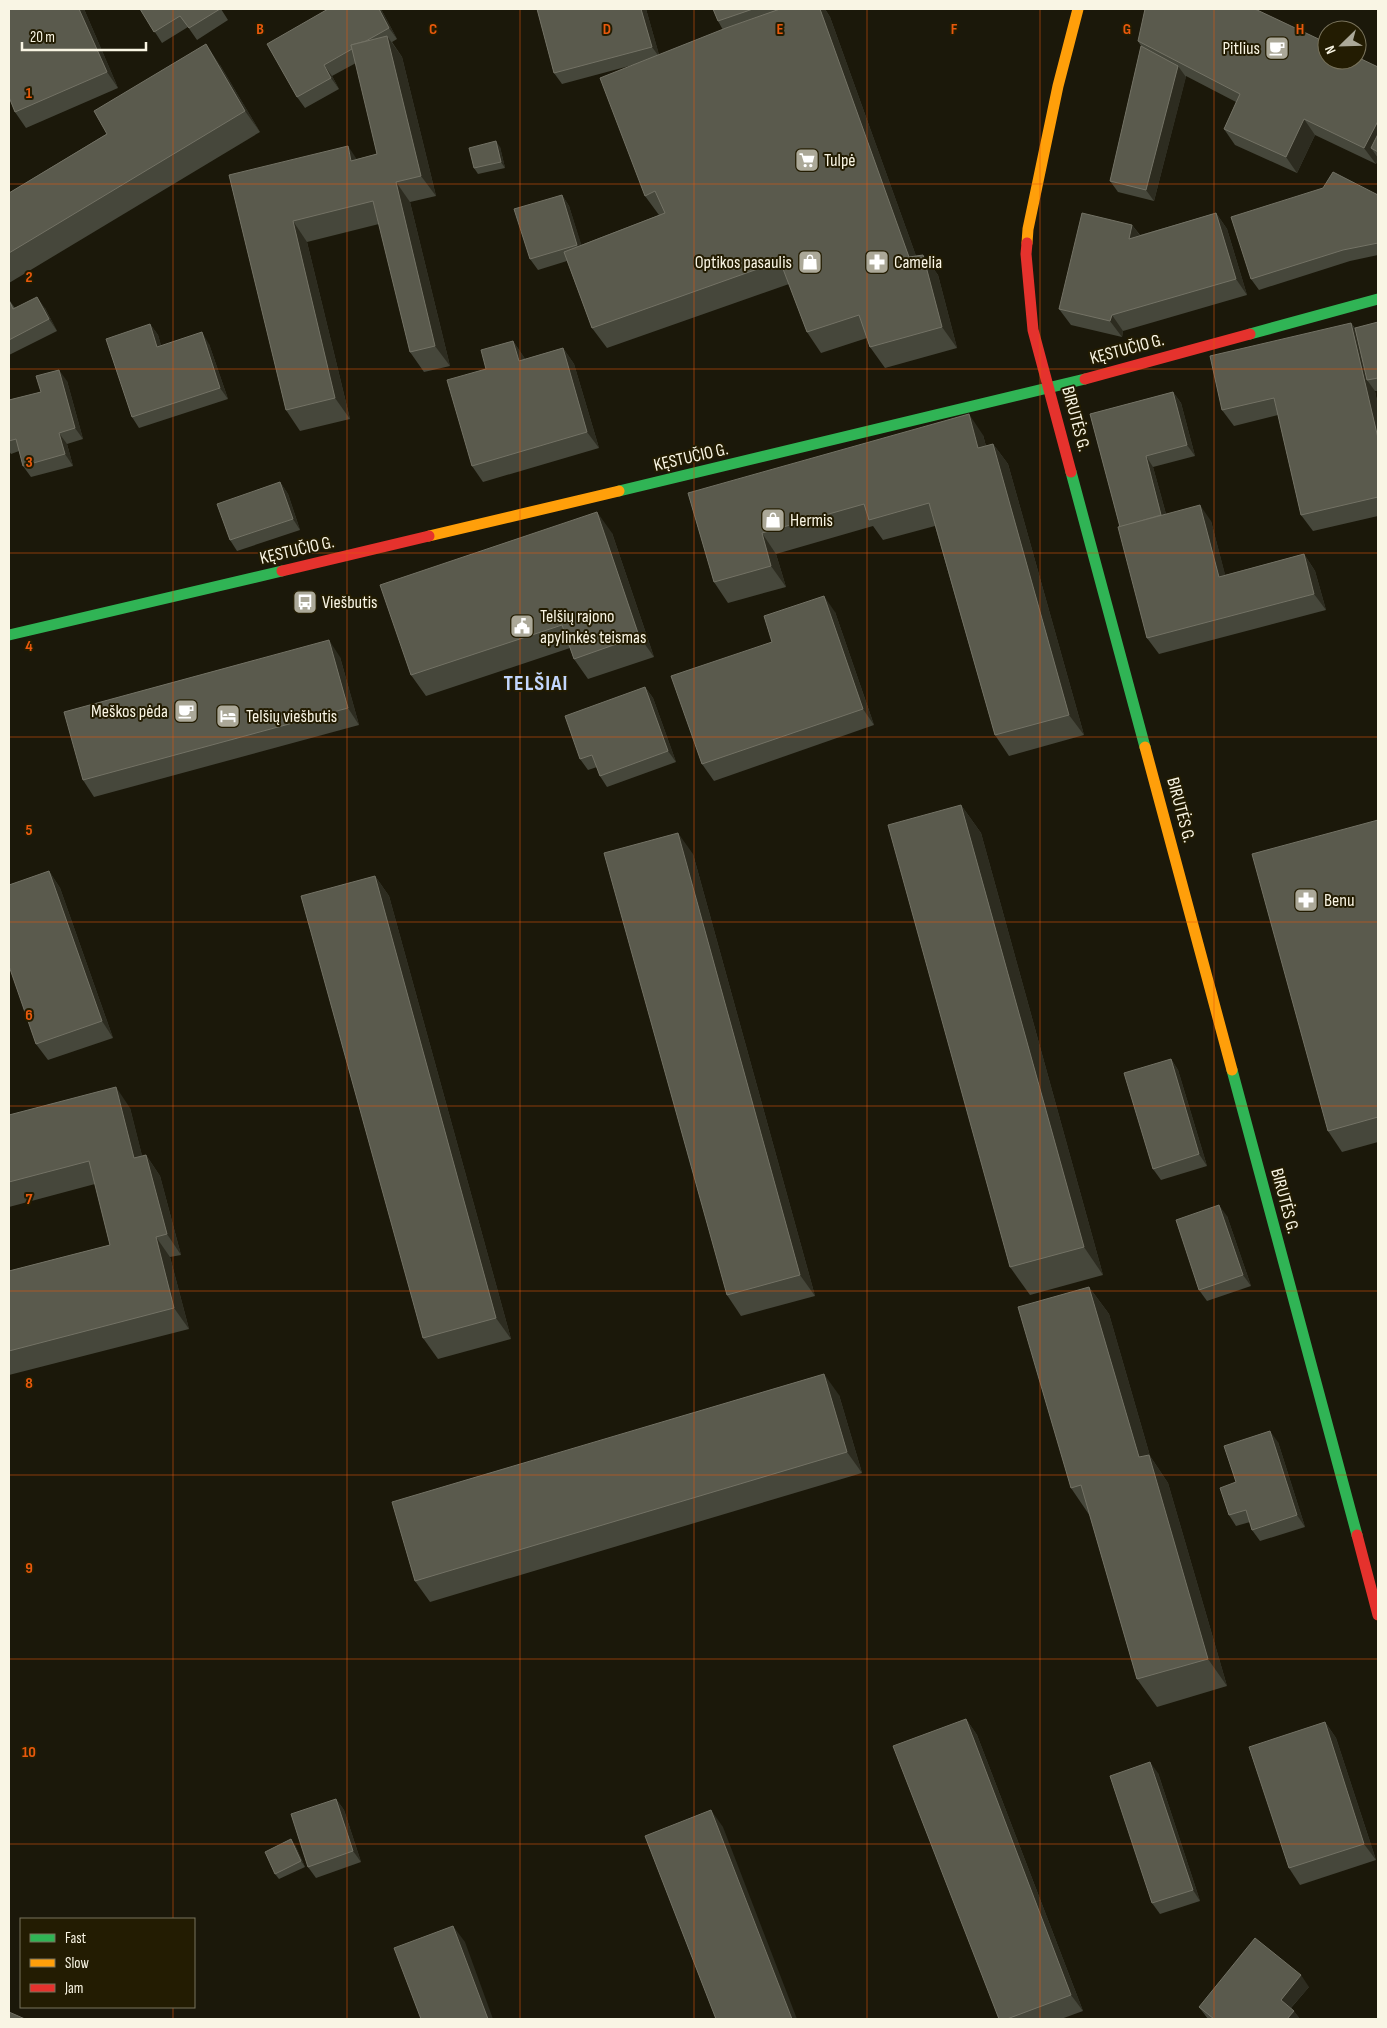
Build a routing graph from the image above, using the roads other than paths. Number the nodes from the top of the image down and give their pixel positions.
1 (1078, 9) edge
2 (1378, 299) edge
3 (1050, 389) junction
4 (9, 635) edge
5 (1378, 1615) edge

1 - 3 street, BIRUTĖS G.
2 - 3 street, KĘSTUČIO G.
3 - 4 street, KĘSTUČIO G.
3 - 5 street, BIRUTĖS G.

